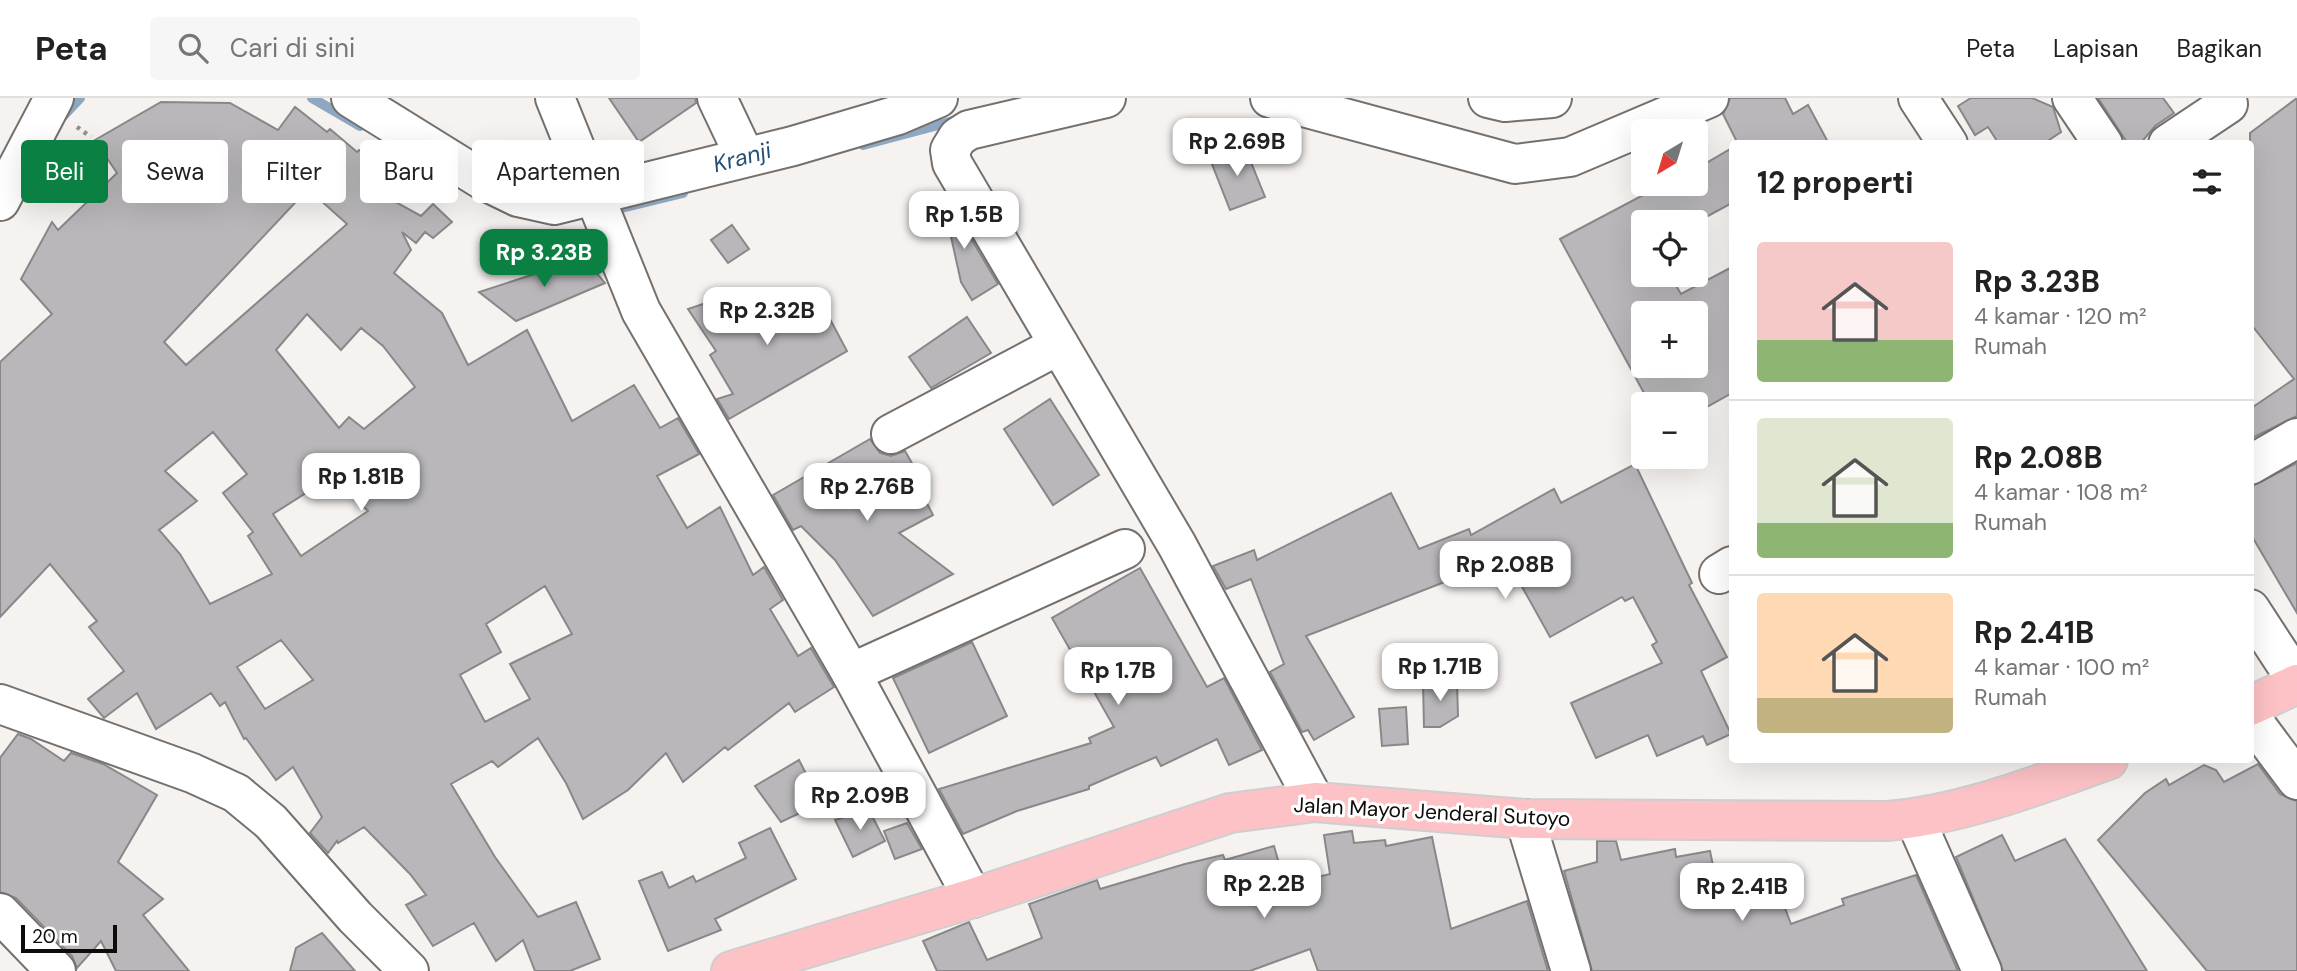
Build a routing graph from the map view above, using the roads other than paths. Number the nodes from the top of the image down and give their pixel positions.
1 (351, 98) edge
2 (555, 98) edge
3 (717, 98) edge
4 (939, 98) edge
5 (1106, 98) edge
6 (1270, 98) edge
7 (1488, 98) edge
8 (1552, 98) edge
9 (1709, 98) edge
10 (1918, 98) edge
11 (2072, 98) edge
12 (2228, 104) dead end
13 (893, 107) edge
14 (65, 112) edge
15 (1945, 140) edge
16 (2100, 140) edge
17 (2174, 140) edge
18 (745, 157) junction
19 (0, 201) edge
20 (598, 204) junction
21 (1059, 345) junction
22 (891, 434) dead end
23 (2297, 438) edge
24 (2254, 463) edge
25 (1125, 549) dead end
26 (2254, 616) edge
27 (851, 673) junction
28 (2297, 683) edge
29 (0, 704) edge
30 (2254, 704) edge
31 (2254, 723) edge
32 (2100, 763) edge
33 (2297, 780) edge
34 (1315, 802) junction
35 (1525, 819) junction
36 (1915, 819) junction
37 (973, 898) junction
38 (0, 913) edge
39 (0, 938) edge
40 (32, 971) edge
41 (56, 971) edge
42 (409, 971) edge
43 (730, 971) edge
44 (1571, 971) edge
45 (1982, 971) edge

1 - 20 street
2 - 20 street
3 - 18 street
4 - 13 street
5 - 21 street
6 - 9 street
7 - 8 street
10 - 15 street
11 - 16 street
12 - 17 street
13 - 18 street
14 - 19 street
18 - 20 street
20 - 27 street
21 - 22 street
21 - 34 street
23 - 24 street
25 - 27 street
26 - 28 street
27 - 37 street
28 - 30 main road
29 - 42 street
31 - 33 street
32 - 36 main road, Jalan Mayor Jenderal Sutoyo
34 - 35 main road, Jalan Mayor Jenderal Sutoyo
34 - 37 main road, Jalan Mayor Jenderal Sutoyo
35 - 36 main road, Jalan Mayor Jenderal Sutoyo
35 - 44 street
36 - 45 street
37 - 43 main road, Jalan Mayor Jenderal Sutoyo
38 - 41 street
39 - 40 street

